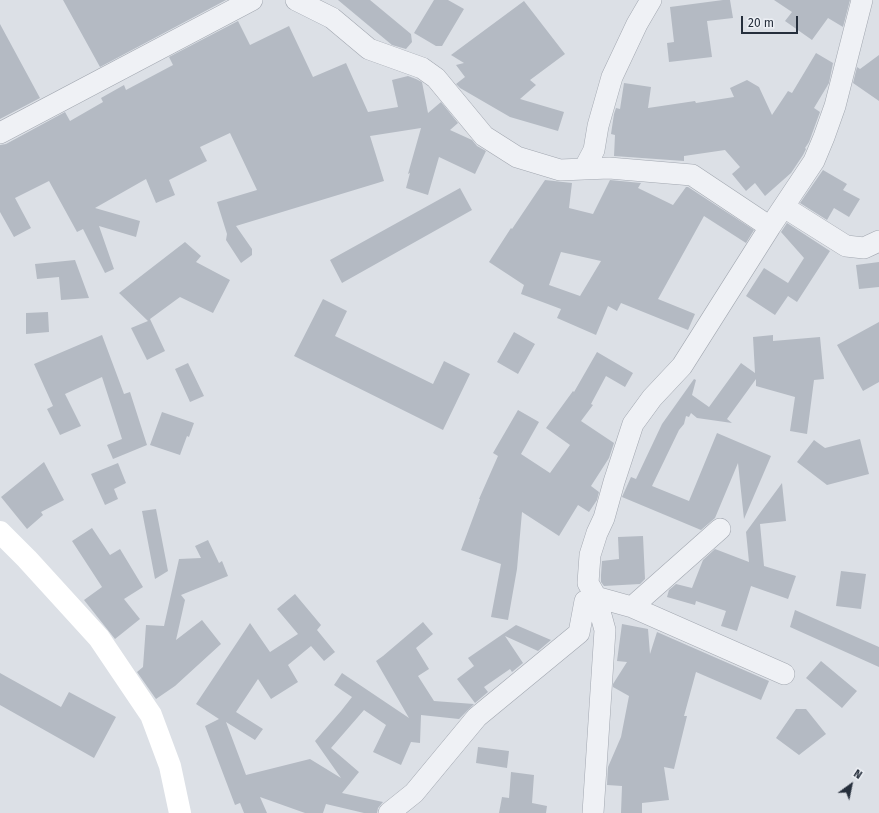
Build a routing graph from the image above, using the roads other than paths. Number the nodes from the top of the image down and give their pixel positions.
1 (252, 0) edge
2 (296, 0) edge
3 (651, 0) edge
4 (862, 0) edge
5 (0, 133) edge
6 (584, 169) junction
7 (784, 207) junction
8 (770, 226) junction
9 (879, 241) edge
10 (720, 529) dead end
11 (0, 532) edge
12 (596, 597) junction
13 (632, 607) junction
14 (784, 674) dead end
15 (180, 813) edge
16 (389, 813) edge
17 (593, 813) edge

1 - 5 street
2 - 6 street
3 - 6 street
4 - 7 street
6 - 8 street
7 - 8 street
7 - 9 street
8 - 12 street
10 - 13 street
11 - 15 street
12 - 13 street
12 - 16 street
12 - 17 street
13 - 14 street

